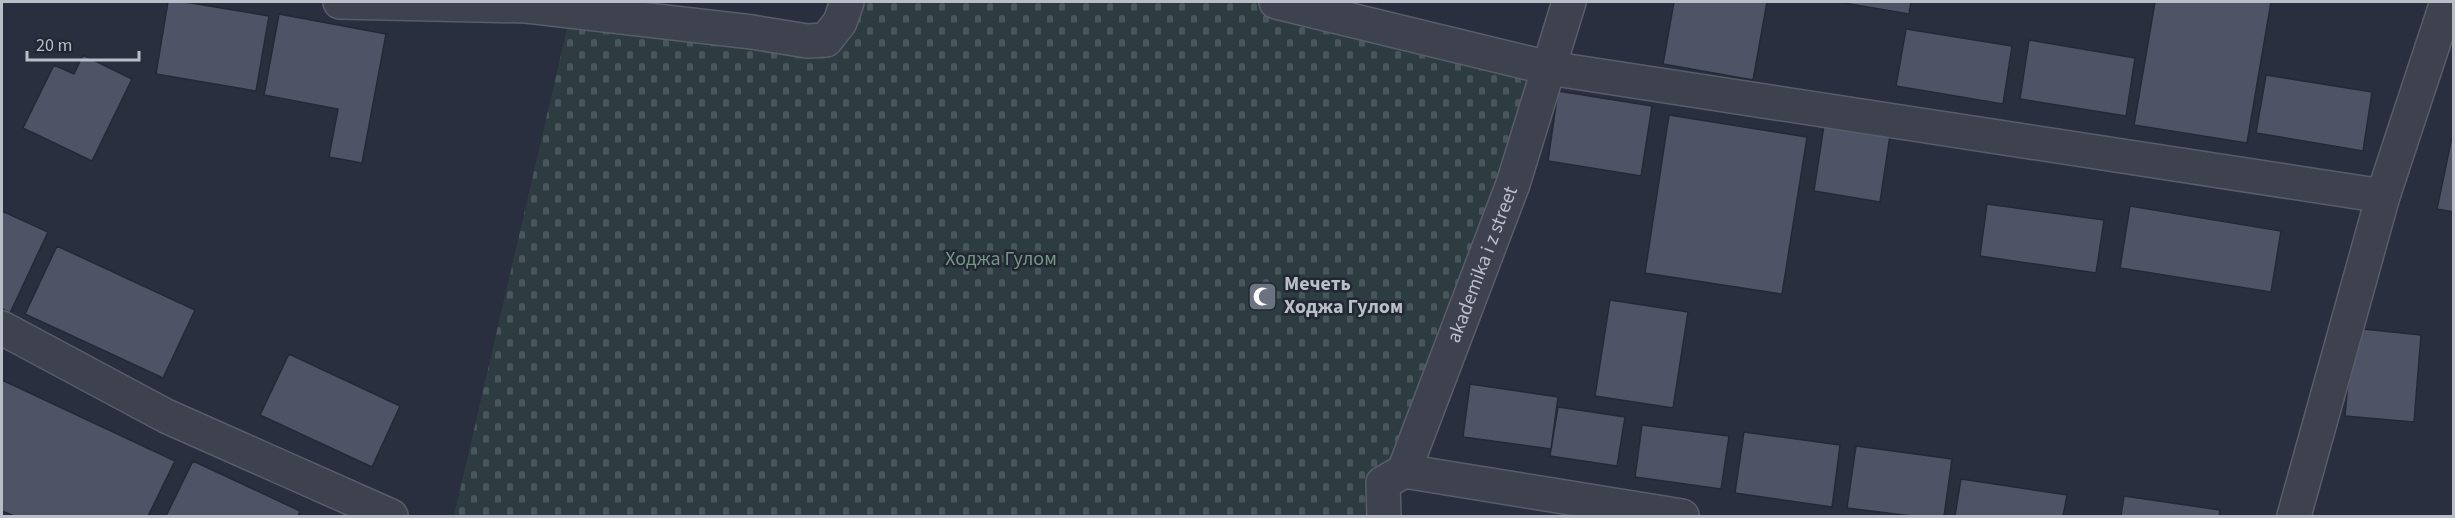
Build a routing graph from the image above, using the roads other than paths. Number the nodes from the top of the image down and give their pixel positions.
1 (339, 2) edge
2 (847, 2) edge
3 (1276, 2) edge
4 (1569, 2) edge
5 (2447, 2) edge
6 (1549, 68) junction
7 (2383, 196) junction
8 (2, 328) edge
9 (1404, 471) junction
10 (391, 516) edge
11 (1384, 516) edge
12 (1682, 516) edge
13 (2294, 516) edge

1 - 2 street
3 - 6 street
4 - 6 street, akademika i z street
5 - 7 street
6 - 7 street
6 - 9 street, akademika i z street
7 - 13 street
8 - 10 street
9 - 11 street, akademika i z street
9 - 12 street

